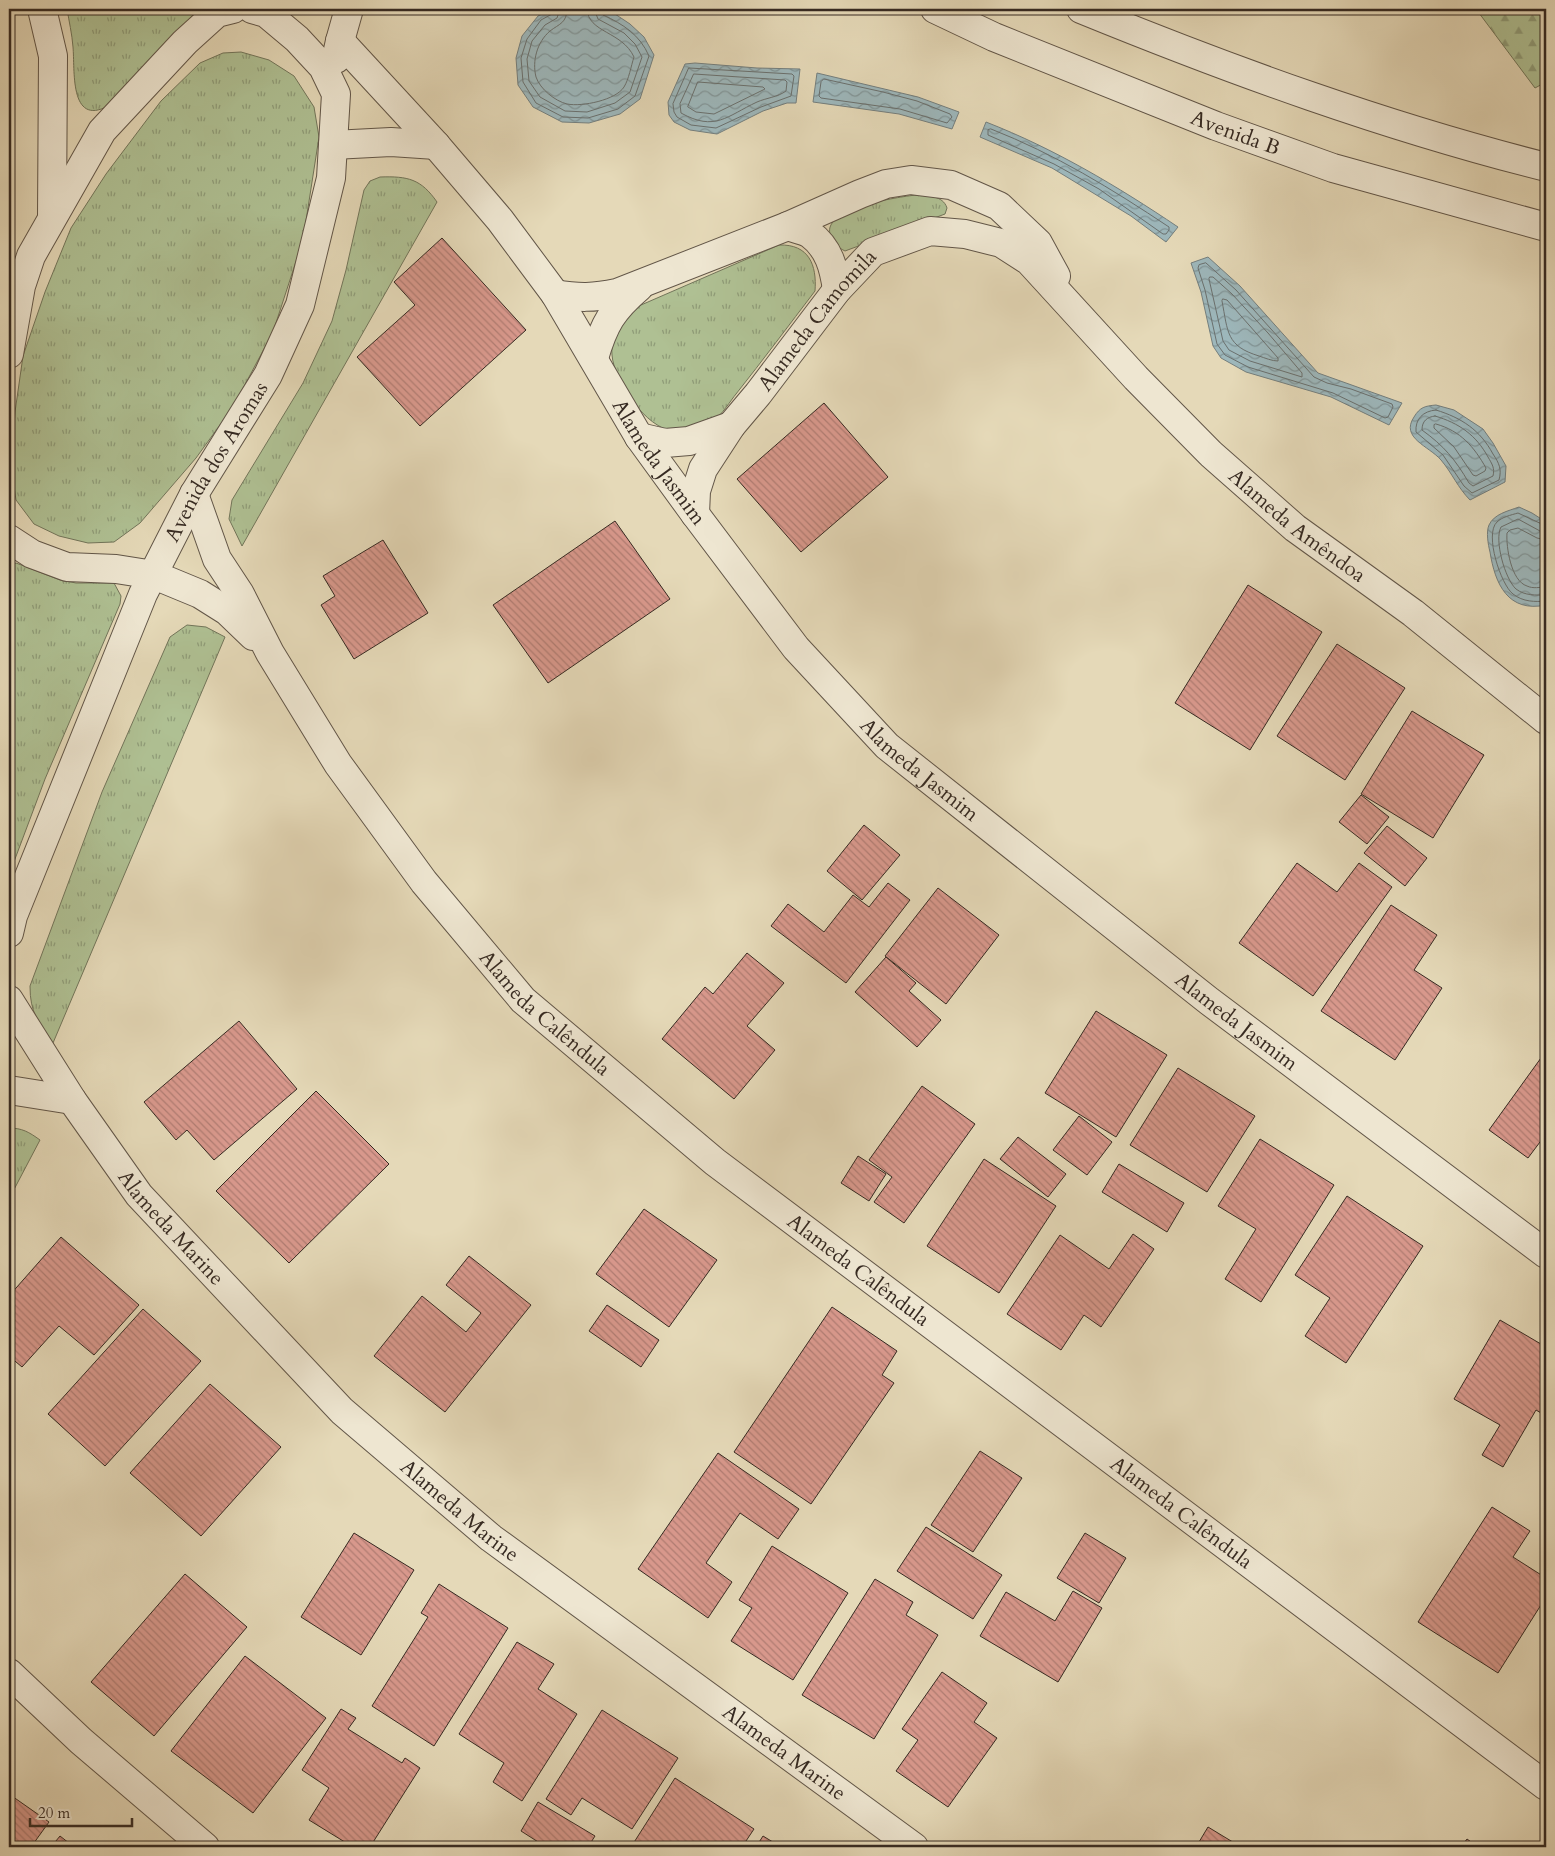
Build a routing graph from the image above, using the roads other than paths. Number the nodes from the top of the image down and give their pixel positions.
1 (42, 9) edge
2 (232, 9) edge
3 (252, 9) edge
4 (349, 9) edge
5 (935, 9) edge
6 (1081, 9) edge
7 (340, 41) junction
8 (332, 85) junction
9 (436, 145) junction
10 (333, 146) junction
11 (1546, 166) edge
12 (52, 219) junction
13 (788, 226) junction
14 (1546, 227) edge
15 (642, 284) junction
16 (837, 290) junction
17 (555, 294) junction
18 (1072, 306) junction
19 (9, 354) edge
20 (594, 358) junction
21 (731, 426) junction
22 (639, 437) junction
23 (194, 494) junction
24 (695, 514) junction
25 (9, 539) edge
26 (154, 575) junction
27 (270, 653) junction
28 (1546, 720) edge
29 (9, 934) edge
30 (9, 1000) edge
31 (9, 1090) edge
32 (72, 1100) junction
33 (1546, 1254) edge
34 (9, 1673) edge
35 (1546, 1786) edge
36 (205, 1847) edge
37 (914, 1847) edge

1 - 12 street
2 - 12 street
3 - 8 street, Avenida dos Aromas
4 - 7 street
5 - 14 street, Avenida B
6 - 11 street
7 - 8 street
7 - 9 street, Alameda Jasmim
8 - 10 street, Avenida dos Aromas
9 - 10 street
9 - 17 street, Alameda Jasmim
10 - 23 street, Avenida dos Aromas
12 - 19 street
13 - 15 street
13 - 16 street
13 - 18 street
15 - 17 street
15 - 20 street
16 - 18 street, Alameda Camomila
16 - 21 street, Alameda Camomila
17 - 20 street, Alameda Jasmim
18 - 28 street, Alameda Amêndoa
20 - 22 street, Alameda Jasmim
21 - 22 street
21 - 24 street, Alameda Camomila
22 - 24 street, Alameda Jasmim
23 - 26 street, Avenida dos Aromas
23 - 27 street, Alameda Calêndula
24 - 33 street, Alameda Jasmim
25 - 26 street, Alameda Calêndula
26 - 27 street, Alameda Calêndula
26 - 29 street, Avenida dos Aromas
27 - 35 street, Alameda Calêndula
30 - 32 street, Alameda Marine
31 - 32 street
32 - 37 street, Alameda Marine
34 - 36 street

